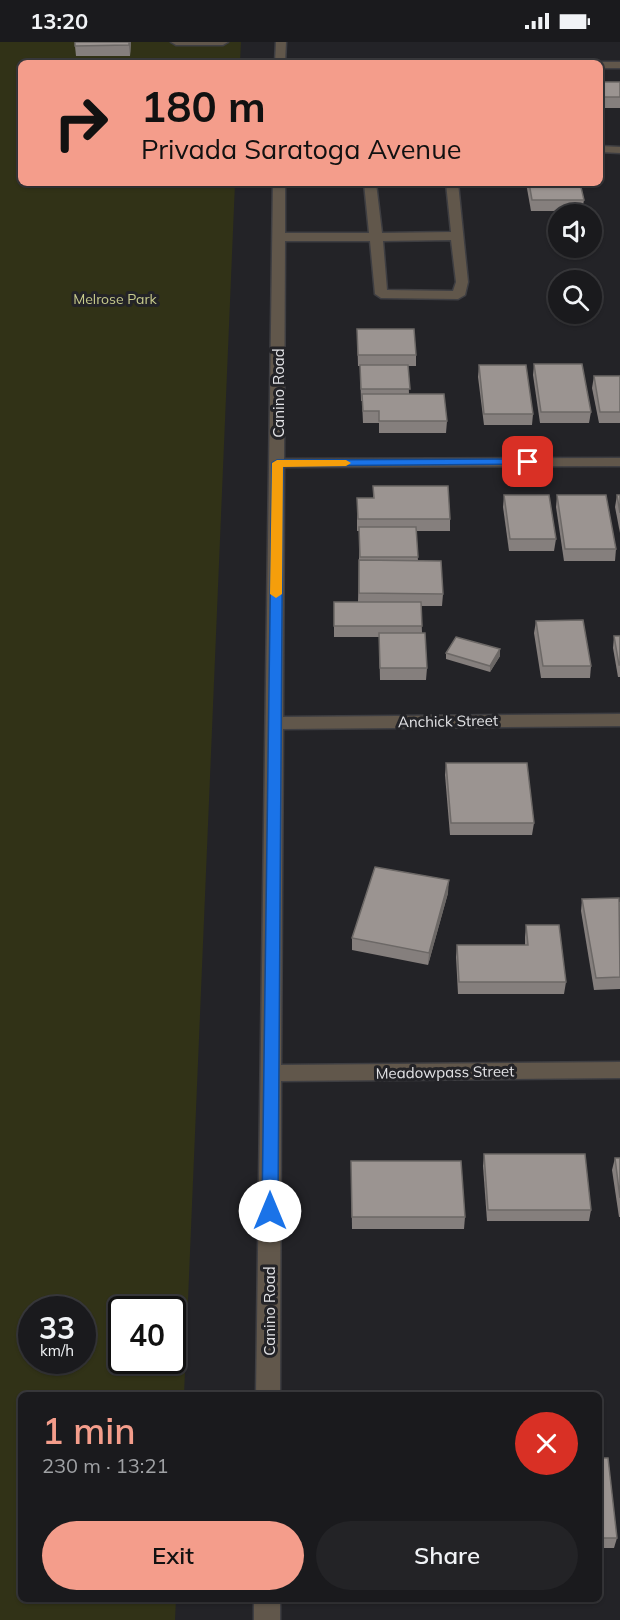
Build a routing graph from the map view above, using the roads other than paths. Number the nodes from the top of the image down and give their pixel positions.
1 (176, 42) edge
2 (223, 42) edge
3 (280, 42) edge
4 (280, 60) edge
5 (603, 65) edge
6 (620, 65) edge
7 (603, 149) edge
8 (620, 150) edge
9 (279, 186) edge
10 (370, 186) edge
11 (452, 186) edge
12 (457, 236) junction
13 (279, 237) junction
14 (376, 237) junction
15 (620, 462) edge
16 (277, 463) junction
17 (620, 720) edge
18 (275, 723) junction
19 (620, 1070) edge
20 (271, 1073) junction
21 (268, 1392) edge
22 (267, 1602) edge
23 (267, 1620) edge

1 - 2 street
3 - 4 street
5 - 6 street
7 - 8 street
9 - 13 street, Canino Road
10 - 14 street
11 - 12 street
12 - 14 street
12 - 14 street
13 - 14 street
13 - 16 street, Canino Road
15 - 16 street
16 - 18 street, Canino Road
17 - 18 street, Anchick Street
18 - 20 street, Canino Road
19 - 20 street, Meadowpass Street
20 - 21 street, Canino Road
22 - 23 street

